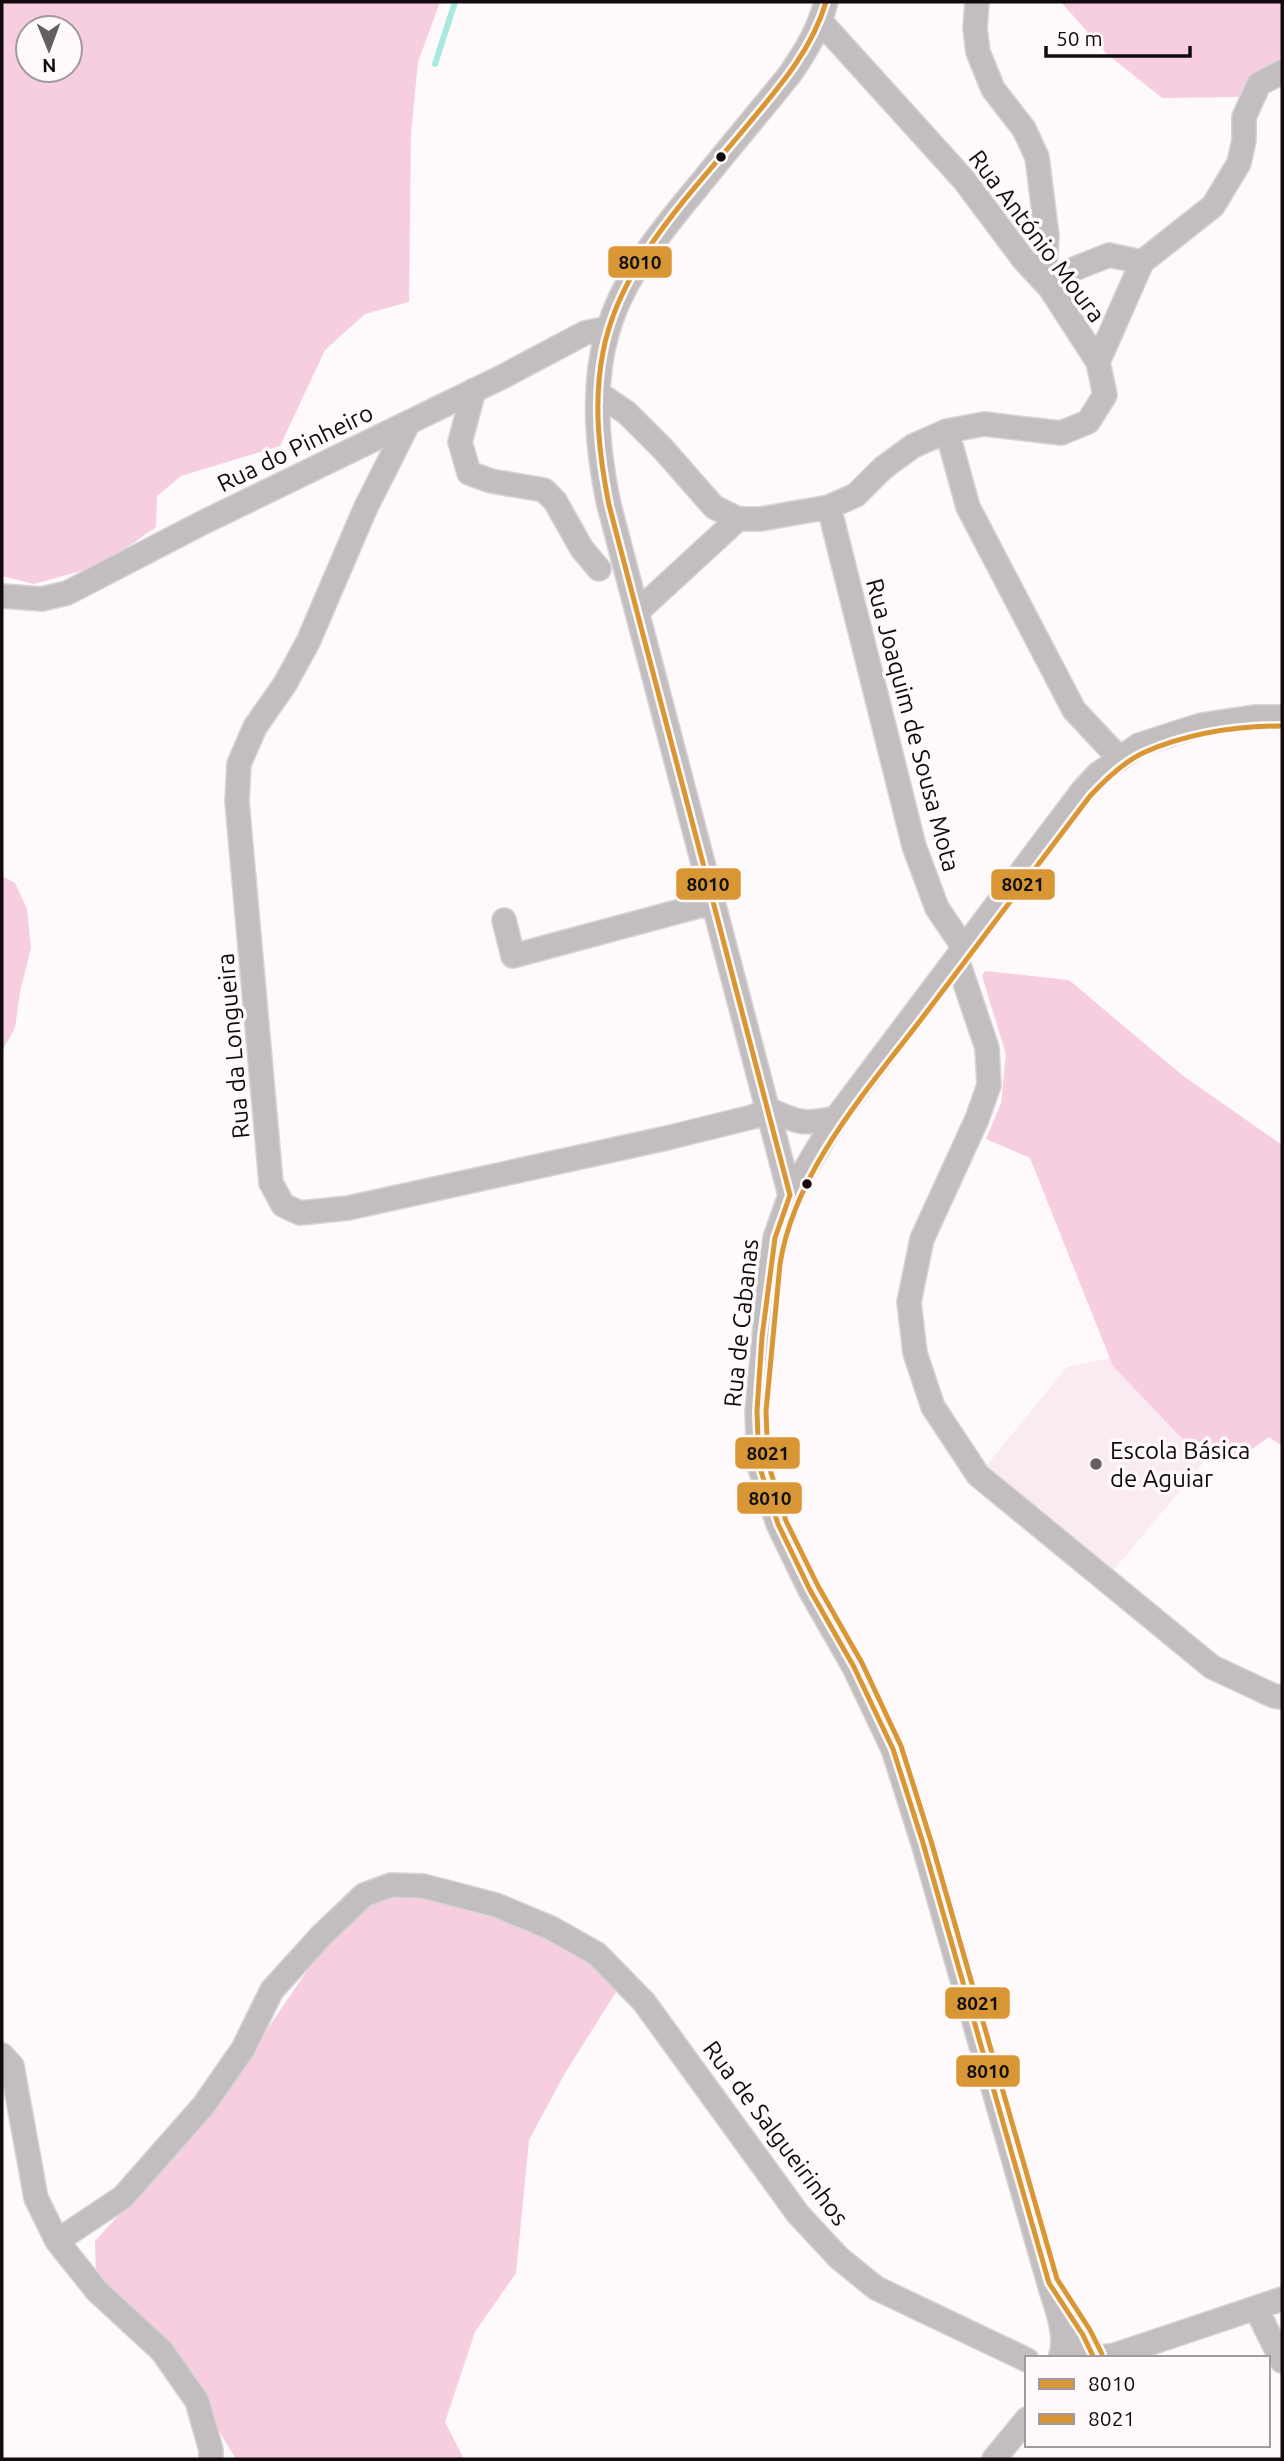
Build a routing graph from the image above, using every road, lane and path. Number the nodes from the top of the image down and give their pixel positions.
1 (977, 2) edge
2 (823, 12) edge
3 (1282, 72) edge
4 (1142, 262) junction
5 (1044, 281) junction
6 (608, 328) junction
7 (1098, 362) junction
8 (474, 390) junction
9 (598, 393) junction
10 (409, 422) junction
11 (947, 431) junction
12 (829, 507) junction
13 (738, 519) junction
14 (599, 569) dead end
15 (2, 596) edge
16 (637, 612) junction
17 (1282, 717) edge
18 (1119, 758) junction
19 (714, 902) junction
20 (504, 920) dead end
21 (961, 954) junction
22 (769, 1111) junction
23 (836, 1118) junction
24 (790, 1195) junction
25 (1282, 1697) edge
26 (2, 2055) edge
27 (57, 2241) junction
28 (1049, 2283) junction
29 (1282, 2299) edge
30 (1256, 2308) junction
31 (1087, 2355) edge
32 (1025, 2359) edge
33 (1282, 2361) edge
34 (1025, 2421) edge
35 (211, 2459) edge
36 (994, 2459) edge

1 - 5 street
2 - 5 street, Rua António Moura
2 - 6 street
3 - 4 street
4 - 5 street
4 - 7 street
5 - 7 street, Rua António Moura
6 - 8 street, Rua do Pinheiro
6 - 9 street
7 - 11 street, Rua António Moura
8 - 10 street, Rua do Pinheiro
8 - 14 street
9 - 13 street
9 - 16 street
10 - 15 street, Rua do Pinheiro
10 - 22 street, Rua da Longueira
11 - 12 street, Rua António Moura
11 - 18 street
12 - 13 street, Rua António Moura
12 - 21 street, Rua Joaquim de Sousa Mota
13 - 16 street
16 - 19 street
17 - 18 street, Rua de Cabanas
18 - 21 street, Rua de Cabanas
19 - 20 street
19 - 22 street
21 - 23 street, Rua de Cabanas
21 - 25 street, Rua Joaquim de Sousa Mota
22 - 23 street
22 - 24 street
23 - 24 street, Rua de Cabanas
24 - 28 street, Rua de Cabanas
26 - 27 street
27 - 32 street, Rua de Salgueirinhos
27 - 35 street
28 - 31 street, Rua de Cabanas
28 - 31 street, Rua de Cabanas
29 - 30 street
30 - 31 street
30 - 33 street
34 - 36 street

